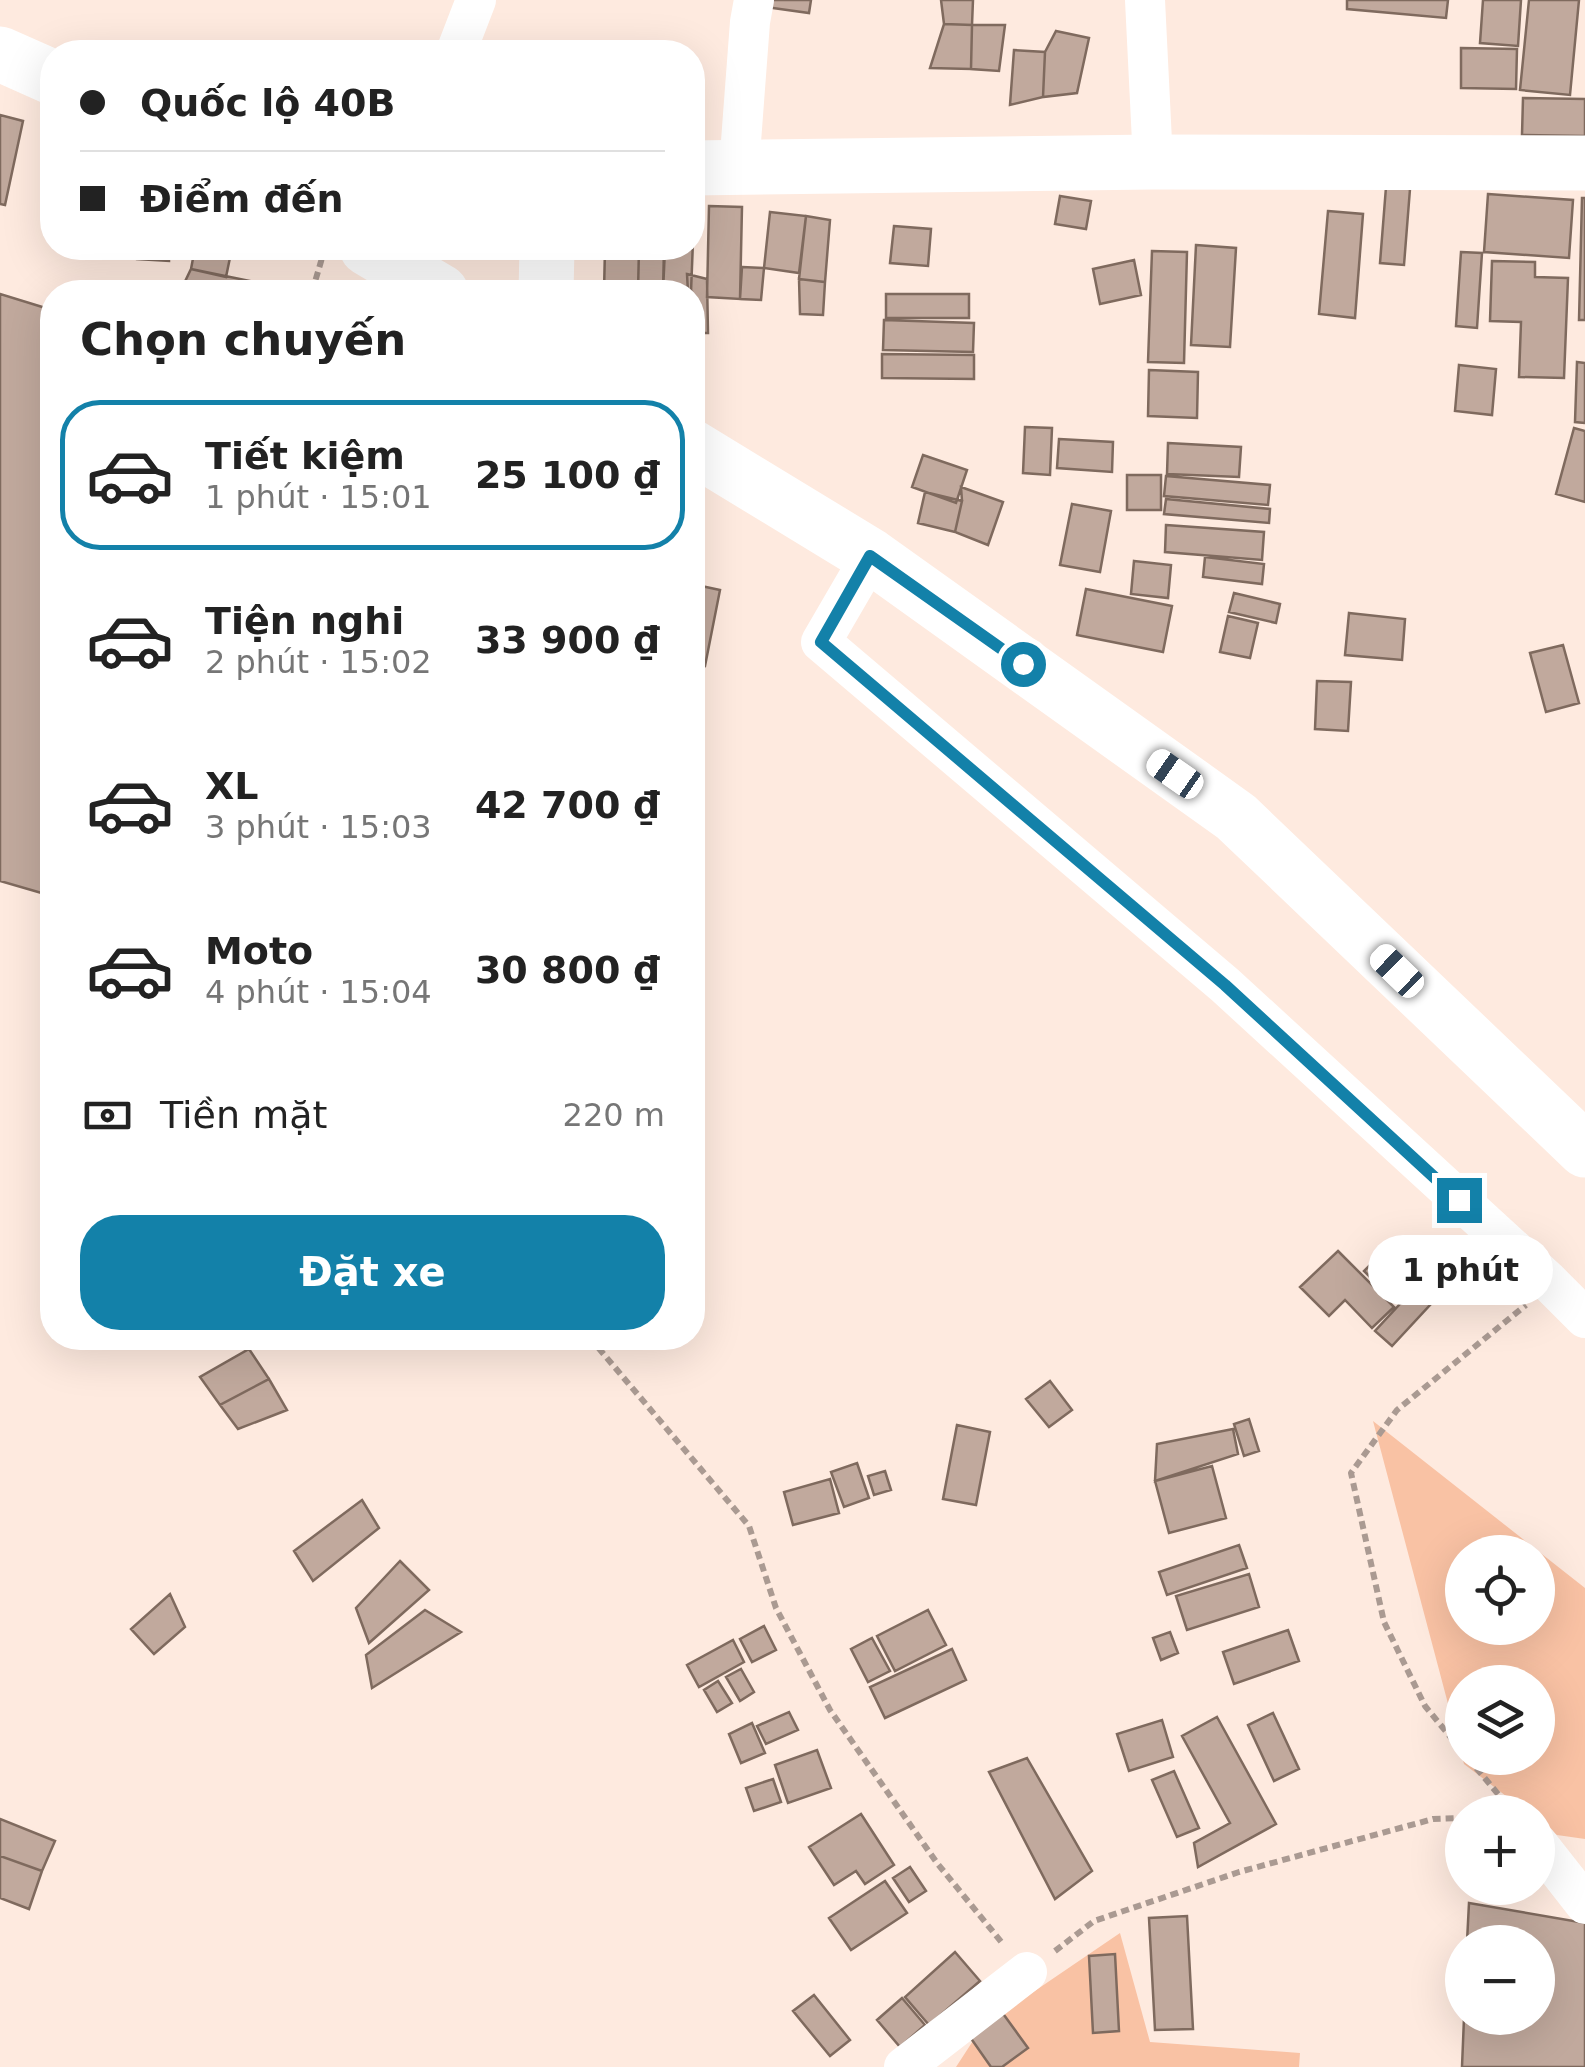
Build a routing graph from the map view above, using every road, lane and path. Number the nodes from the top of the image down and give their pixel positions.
1 (476, 0) edge
2 (754, 0) edge
3 (1145, 0) edge
4 (461, 40) edge
5 (0, 44) edge
6 (0, 54) edge
7 (40, 56) edge
8 (40, 72) edge
9 (1153, 162) junction
10 (1585, 164) edge
11 (716, 168) edge
12 (387, 260) edge
13 (421, 280) edge
14 (705, 454) edge
15 (870, 556) junction
16 (1585, 1150) edge
17 (1546, 1280) junction
18 (1585, 1318) edge
19 (600, 1350) edge
20 (1445, 1730) edge
21 (1482, 1775) edge
22 (1499, 1795) edge
23 (1445, 1819) edge
24 (1555, 1866) edge
25 (1585, 1904) edge
26 (1027, 1972) junction
27 (904, 2067) edge

1 - 4 street
2 - 11 street
3 - 9 street
5 - 7 main road
6 - 8 main road
9 - 10 main road
9 - 11 main road
12 - 13 main road
14 - 15 main road
15 - 16 main road
15 - 17 street
17 - 18 street
17 - 20 path
19 - 26 path
21 - 22 path
23 - 26 path
24 - 25 street
26 - 27 street

